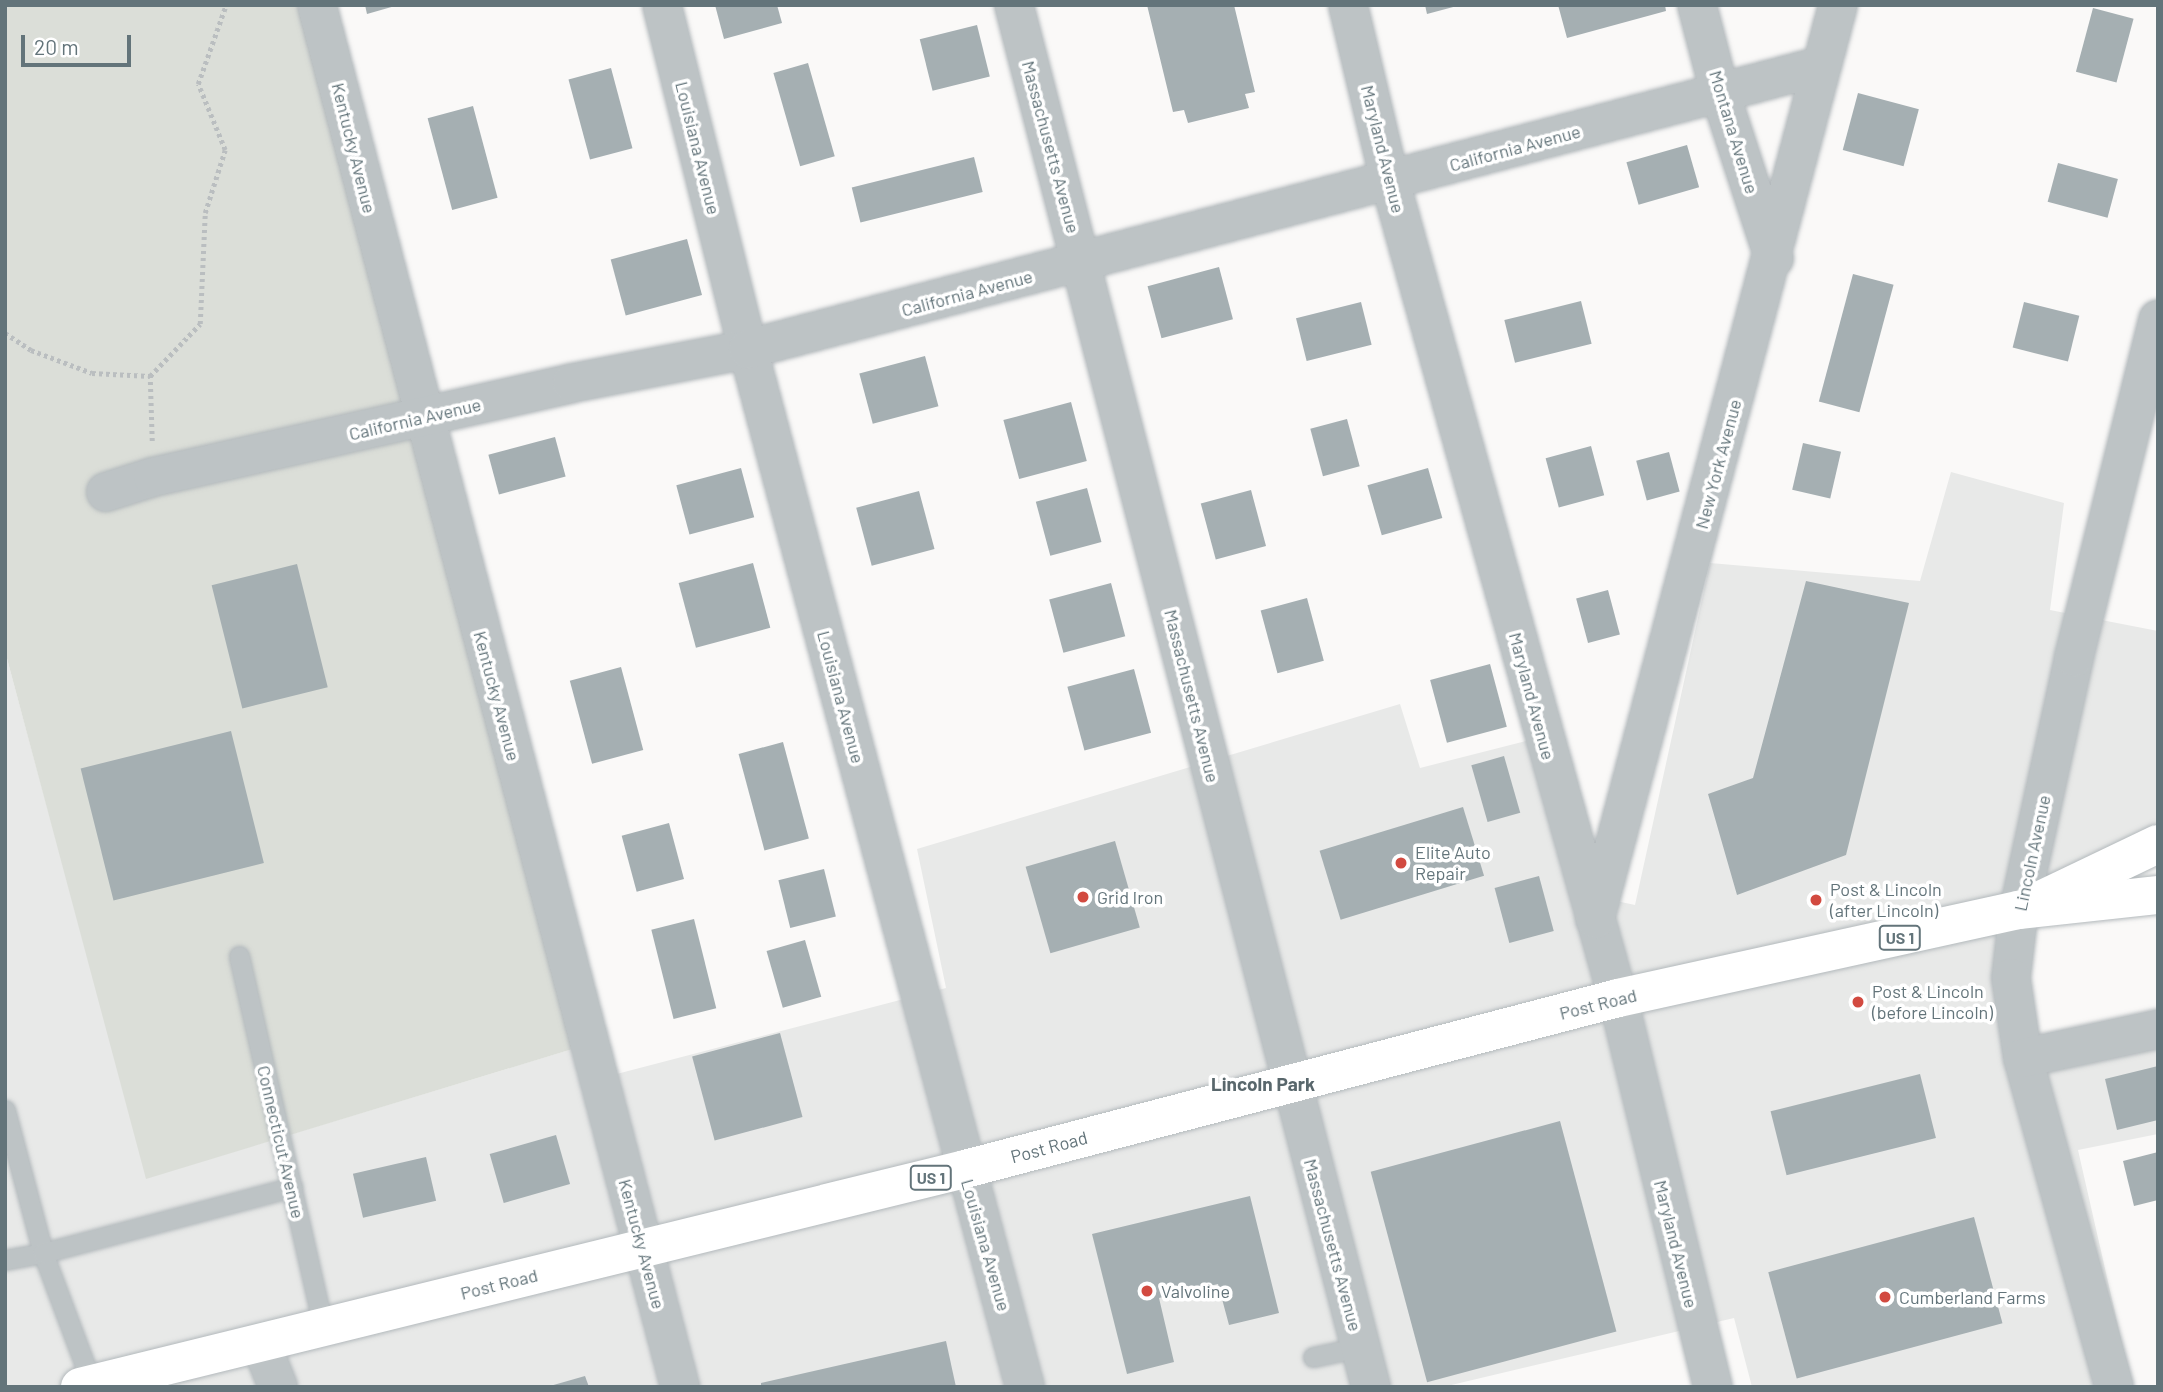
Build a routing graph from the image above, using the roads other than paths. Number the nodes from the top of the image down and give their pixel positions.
1 (317, 5) edge
2 (662, 5) edge
3 (1014, 5) edge
4 (1348, 5) edge
5 (1698, 5) edge
6 (1838, 5) edge
7 (1821, 66) junction
8 (1720, 93) junction
9 (1390, 181) junction
10 (1774, 258) junction
11 (1081, 263) junction
12 (2158, 318) edge
13 (748, 349) junction
14 (423, 418) junction
15 (106, 492) dead end
16 (2158, 844) edge
17 (2158, 895) edge
18 (2019, 910) junction
19 (1595, 921) junction
20 (239, 956) dead end
21 (1618, 998) junction
22 (2158, 1029) edge
23 (2023, 1058) junction
24 (1290, 1082) junction
25 (5, 1110) edge
26 (965, 1169) junction
27 (292, 1187) junction
28 (643, 1248) junction
29 (43, 1253) junction
30 (5, 1260) edge
31 (324, 1329) junction
32 (261, 1344) junction
33 (1360, 1347) junction
34 (1313, 1357) dead end
35 (86, 1385) edge
36 (278, 1387) edge
37 (680, 1387) edge
38 (1025, 1387) edge
39 (1371, 1387) edge
40 (1713, 1387) edge
41 (2114, 1387) edge

1 - 14 street, Kentucky Avenue
2 - 13 street, Louisiana Avenue
3 - 11 street, Massachusetts Avenue
4 - 9 street, Maryland Avenue
5 - 8 street, Montana Avenue
6 - 7 street, New York Avenue
7 - 8 street, California Avenue
7 - 10 street, New York Avenue
8 - 9 street, California Avenue
8 - 10 street, Montana Avenue
9 - 11 street, California Avenue
9 - 19 street, Maryland Avenue
10 - 19 street, New York Avenue
11 - 13 street, California Avenue
11 - 24 street, Massachusetts Avenue
12 - 18 street, Lincoln Avenue
13 - 14 street, California Avenue
13 - 26 street, Louisiana Avenue
14 - 15 street, California Avenue
14 - 28 street, Kentucky Avenue
16 - 18 main road, Post Road / US 1
17 - 18 main road, Post Road / US 1
18 - 21 main road, Post Road / US 1
18 - 23 street, Lincoln Avenue
19 - 21 street, Maryland Avenue
20 - 27 lane, Connecticut Avenue
21 - 24 main road, Post Road / US 1
21 - 40 street, Maryland Avenue
22 - 23 street
23 - 41 street, Lincoln Avenue
24 - 26 main road, Post Road / US 1
24 - 33 street, Massachusetts Avenue
25 - 29 lane
26 - 28 main road, Post Road / US 1
26 - 38 street, Louisiana Avenue
27 - 29 lane
27 - 31 lane, Connecticut Avenue
28 - 31 main road, Post Road / US 1
28 - 37 street, Kentucky Avenue
29 - 30 lane
29 - 35 lane
31 - 32 main road, Post Road / US 1
32 - 35 main road, Post Road / US 1
32 - 36 street
33 - 34 lane
33 - 39 street, Massachusetts Avenue

